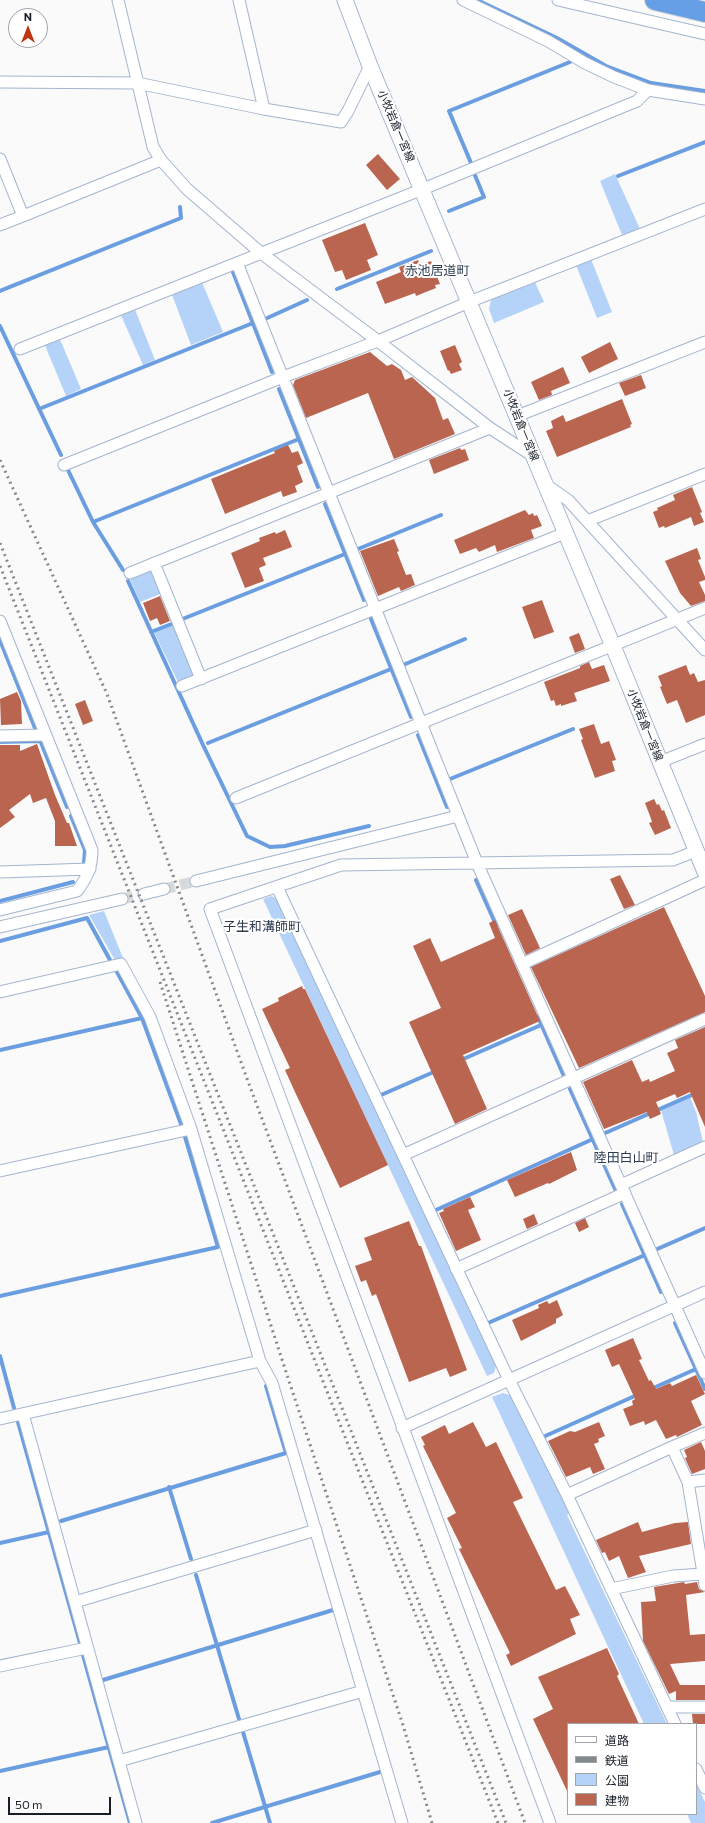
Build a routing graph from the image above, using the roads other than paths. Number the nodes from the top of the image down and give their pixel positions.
1 (118, 0) edge
2 (239, 0) edge
3 (345, 0) edge
4 (463, 0) edge
5 (558, 0) edge
6 (655, 0) edge
7 (598, 5) edge
8 (705, 12) edge
9 (705, 34) edge
10 (370, 66) junction
11 (0, 82) edge
12 (136, 83) junction
13 (648, 90) junction
14 (705, 98) edge
15 (264, 109) junction
16 (0, 159) edge
17 (161, 160) junction
18 (423, 189) junction
19 (705, 209) edge
20 (23, 216) junction
21 (0, 225) edge
22 (261, 253) junction
23 (237, 263) junction
24 (469, 302) junction
25 (378, 341) junction
26 (705, 342) edge
27 (20, 349) dead end
28 (283, 377) junction
29 (517, 416) junction
30 (490, 428) junction
31 (533, 456) junction
32 (64, 465) dead end
33 (705, 474) edge
34 (544, 484) junction
35 (329, 493) junction
36 (587, 521) junction
37 (565, 533) junction
38 (154, 563) junction
39 (130, 573) dead end
40 (705, 608) edge
41 (375, 609) junction
42 (677, 620) junction
43 (0, 621) edge
44 (613, 646) junction
45 (705, 650) edge
46 (201, 678) junction
47 (182, 686) dead end
48 (421, 723) junction
49 (44, 735) junction
50 (0, 736) edge
51 (705, 744) edge
52 (660, 762) junction
53 (236, 798) dead end
54 (458, 816) junction
55 (702, 851) edge
56 (477, 864) junction
57 (90, 869) junction
58 (0, 872) edge
59 (705, 872) edge
60 (705, 880) edge
61 (196, 881) tunnel mouth
62 (277, 887) junction
63 (164, 889) tunnel mouth
64 (144, 894) tunnel mouth
65 (122, 899) tunnel mouth
66 (0, 910) edge
67 (0, 927) edge
68 (522, 964) junction
69 (0, 992) edge
70 (705, 1019) edge
71 (573, 1078) junction
72 (191, 1129) junction
73 (705, 1147) edge
74 (403, 1155) junction
75 (0, 1171) edge
76 (623, 1189) junction
77 (456, 1268) junction
78 (705, 1292) edge
79 (675, 1306) junction
80 (260, 1361) junction
81 (705, 1373) edge
82 (509, 1380) junction
83 (23, 1414) junction
84 (0, 1419) edge
85 (402, 1428) junction
86 (705, 1432) edge
87 (672, 1447) junction
88 (705, 1480) edge
89 (688, 1482) junction
90 (567, 1495) junction
91 (316, 1530) junction
92 (705, 1582) edge
93 (611, 1589) junction
94 (75, 1602) junction
95 (87, 1648) junction
96 (0, 1666) edge
97 (363, 1690) junction
98 (667, 1707) junction
99 (705, 1707) edge
100 (675, 1723) edge
101 (119, 1761) junction
102 (697, 1771) edge
103 (705, 1788) edge
104 (136, 1823) edge
105 (402, 1823) edge
106 (550, 1823) edge

1 - 12 street
2 - 15 street
3 - 10 main road, 小牧岩倉一宮線
4 - 13 street
5 - 7 street
6 - 8 highway
7 - 9 street
10 - 15 street
10 - 18 main road, 小牧岩倉一宮線
11 - 12 street
12 - 15 street
12 - 17 street
13 - 14 street
13 - 18 street
16 - 20 street
17 - 20 street
17 - 22 street
18 - 22 street
18 - 24 main road, 小牧岩倉一宮線
19 - 24 street
20 - 21 street
22 - 23 street
22 - 25 street
23 - 27 street
23 - 28 street
24 - 25 street
24 - 29 main road, 小牧岩倉一宮線
25 - 28 street
25 - 30 street
26 - 29 street
28 - 32 street
28 - 35 street
29 - 31 main road, 小牧岩倉一宮線
30 - 31 street
30 - 35 street
31 - 34 main road, 小牧岩倉一宮線
33 - 36 street
34 - 36 street
34 - 37 main road, 小牧岩倉一宮線
35 - 38 street
35 - 41 street
36 - 42 street
37 - 41 street
37 - 44 main road, 小牧岩倉一宮線
38 - 39 street
38 - 46 street
40 - 42 street
41 - 46 street
41 - 48 street
42 - 44 street
42 - 45 street
43 - 49 street
44 - 48 street
44 - 52 main road, 小牧岩倉一宮線
46 - 47 street
48 - 53 street
48 - 54 street
49 - 50 street
49 - 57 street
51 - 52 street
52 - 55 main road, 小牧岩倉一宮線
54 - 56 street
54 - 61 street
55 - 56 street
55 - 59 main road, 小牧岩倉一宮線
56 - 62 street
56 - 68 street
57 - 58 street
57 - 66 street
60 - 68 street
62 - 74 street
62 - 85 street
63 - 64 street
65 - 67 street
68 - 71 street
69 - 72 street
70 - 71 street
71 - 74 street
71 - 76 street
72 - 75 street
72 - 80 street
73 - 76 street
74 - 77 street
76 - 77 street
76 - 79 street
77 - 82 street
78 - 79 street
79 - 81 street
79 - 82 street
80 - 83 street
80 - 91 street
82 - 85 street
82 - 90 street
83 - 84 street
83 - 94 street
85 - 106 street
86 - 87 street
87 - 89 street
87 - 90 street
88 - 89 street
89 - 92 street
90 - 93 street
91 - 94 street
91 - 97 street
92 - 93 street
93 - 98 street
94 - 95 street
95 - 96 street
95 - 101 street
97 - 101 street
97 - 105 street
98 - 99 street
98 - 100 street
101 - 104 street
102 - 103 street

